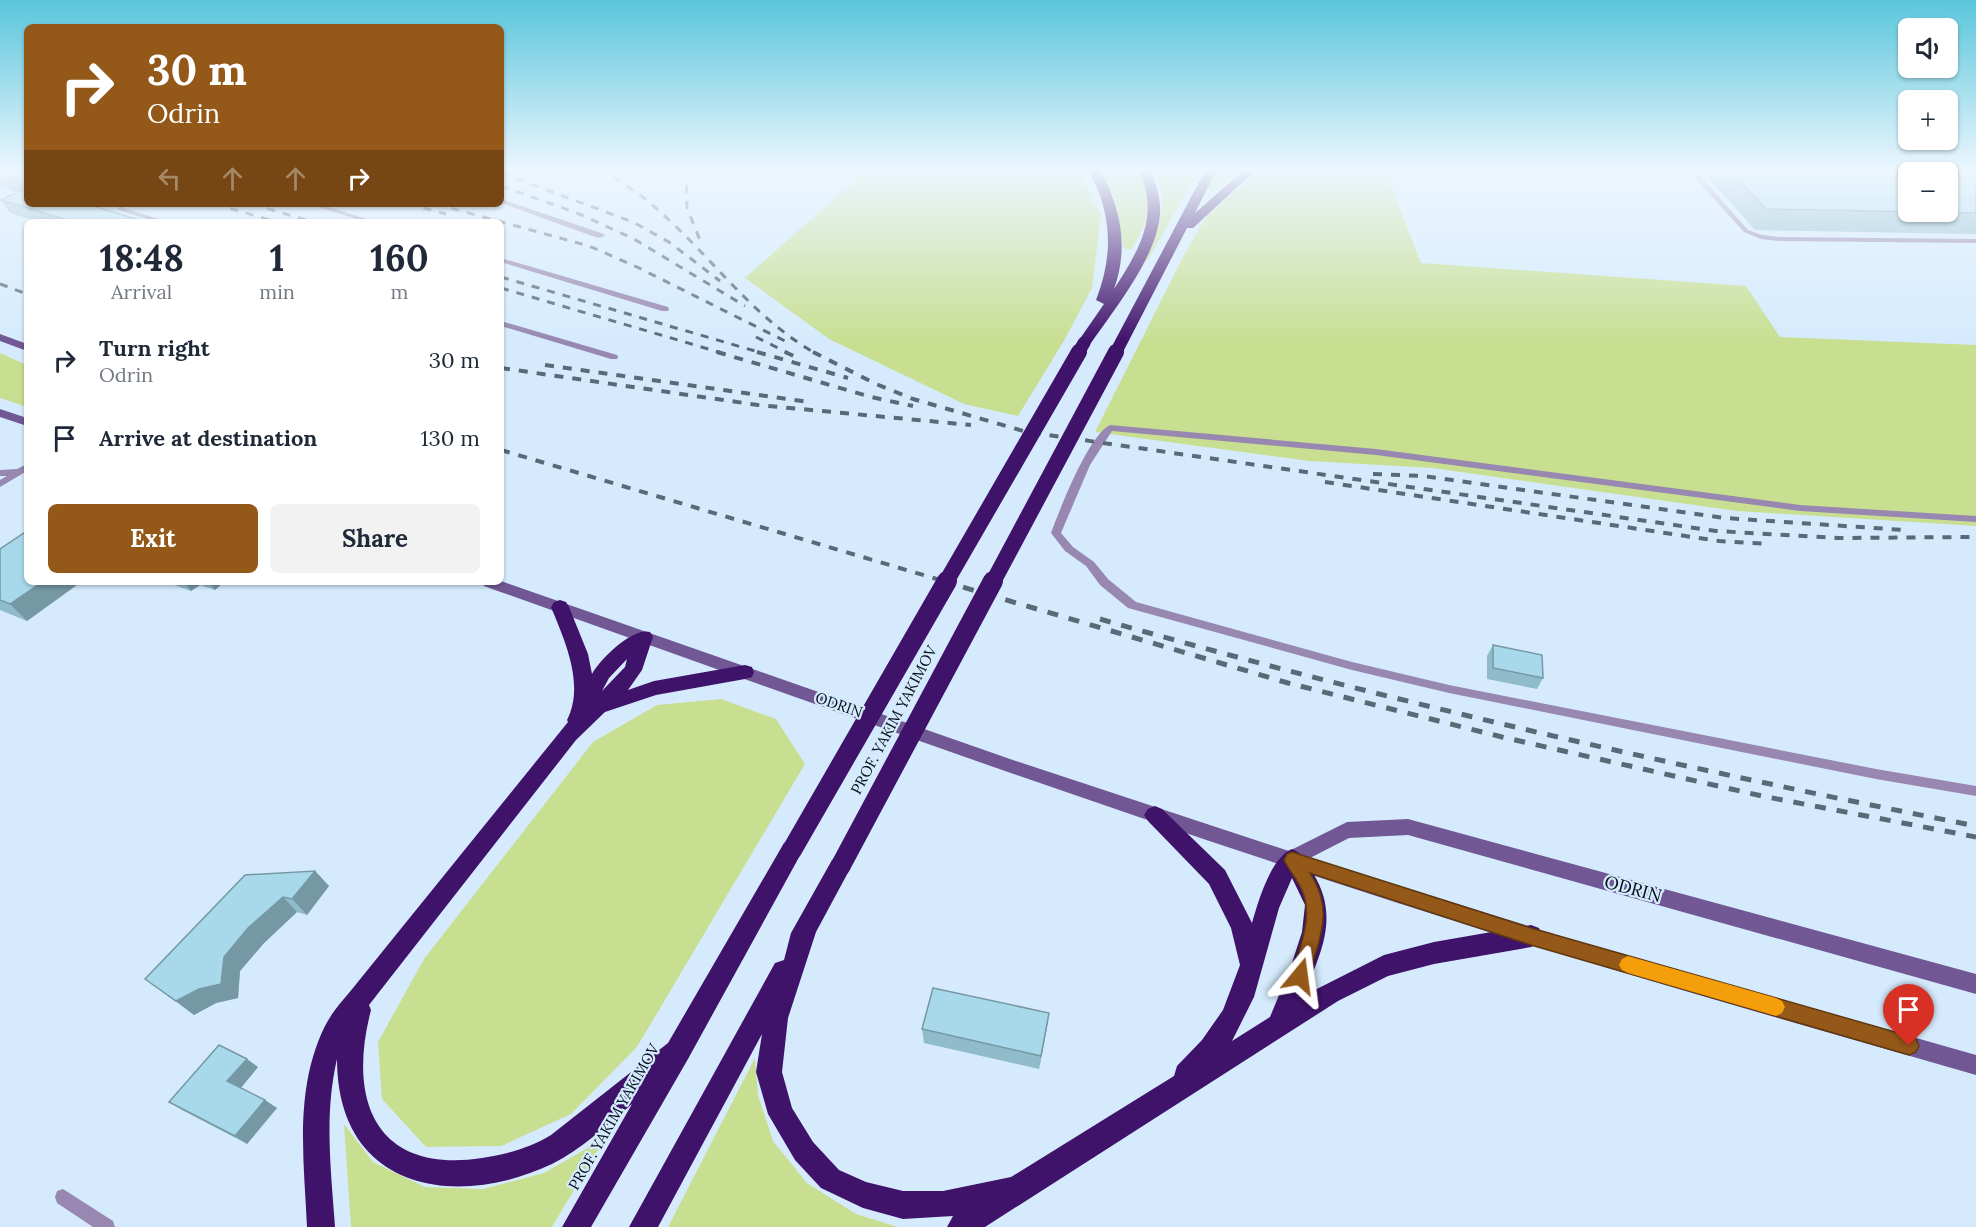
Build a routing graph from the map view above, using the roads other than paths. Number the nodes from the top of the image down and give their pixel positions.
1 (573, 226) edge
2 (1114, 226) edge
3 (1152, 226) edge
4 (1184, 226) edge
5 (1187, 226) edge
6 (1742, 226) edge
7 (1181, 232) junction
8 (601, 236) dead end
9 (1976, 241) edge
10 (504, 261) edge
11 (665, 309) dead end
12 (504, 324) edge
13 (0, 337) edge
14 (1084, 343) junction
15 (24, 347) edge
16 (614, 357) dead end
17 (0, 413) edge
18 (24, 421) edge
19 (23, 470) edge
20 (0, 473) edge
21 (0, 484) edge
22 (1976, 519) edge
23 (498, 585) edge
24 (560, 607) junction
25 (644, 637) junction
26 (746, 672) junction
27 (587, 712) junction
28 (1976, 791) edge
29 (1155, 815) junction
30 (1292, 860) junction
31 (805, 931) junction
32 (1531, 936) junction
33 (1251, 965) junction
34 (1976, 984) edge
35 (365, 991) junction
36 (1278, 1026) junction
37 (679, 1050) junction
38 (1976, 1065) edge
39 (1156, 1103) junction
40 (1020, 1187) junction
41 (63, 1197) dead end
42 (107, 1227) edge
43 (321, 1227) edge
44 (576, 1227) edge
45 (643, 1227) edge
46 (961, 1227) edge

1 - 8 lane
2 - 14 highway
3 - 14 highway
4 - 7 highway, PROF. YAKIM YAKIMOV
5 - 7 highway
6 - 9 lane
7 - 31 highway, PROF. YAKIM YAKIMOV, bridge
10 - 11 lane
12 - 16 lane
13 - 15 street
14 - 37 highway, PROF. YAKIM YAKIMOV, bridge
17 - 18 street
19 - 20 lane
19 - 21 lane
22 - 28 lane
23 - 24 street, ODRIN
24 - 25 street, ODRIN
24 - 27 highway
25 - 26 street, ODRIN
25 - 27 highway
26 - 27 highway
26 - 29 street, ODRIN
27 - 35 highway
29 - 30 street, ODRIN
29 - 33 highway
30 - 32 street, ODRIN
30 - 33 highway
30 - 34 street, ODRIN
30 - 36 highway
31 - 40 highway
31 - 45 highway, PROF. YAKIM YAKIMOV
32 - 36 highway
32 - 38 street, ODRIN
33 - 39 highway
35 - 37 highway
35 - 43 highway
36 - 39 highway
37 - 44 highway, PROF. YAKIM YAKIMOV
39 - 40 highway
40 - 46 highway
41 - 42 lane

